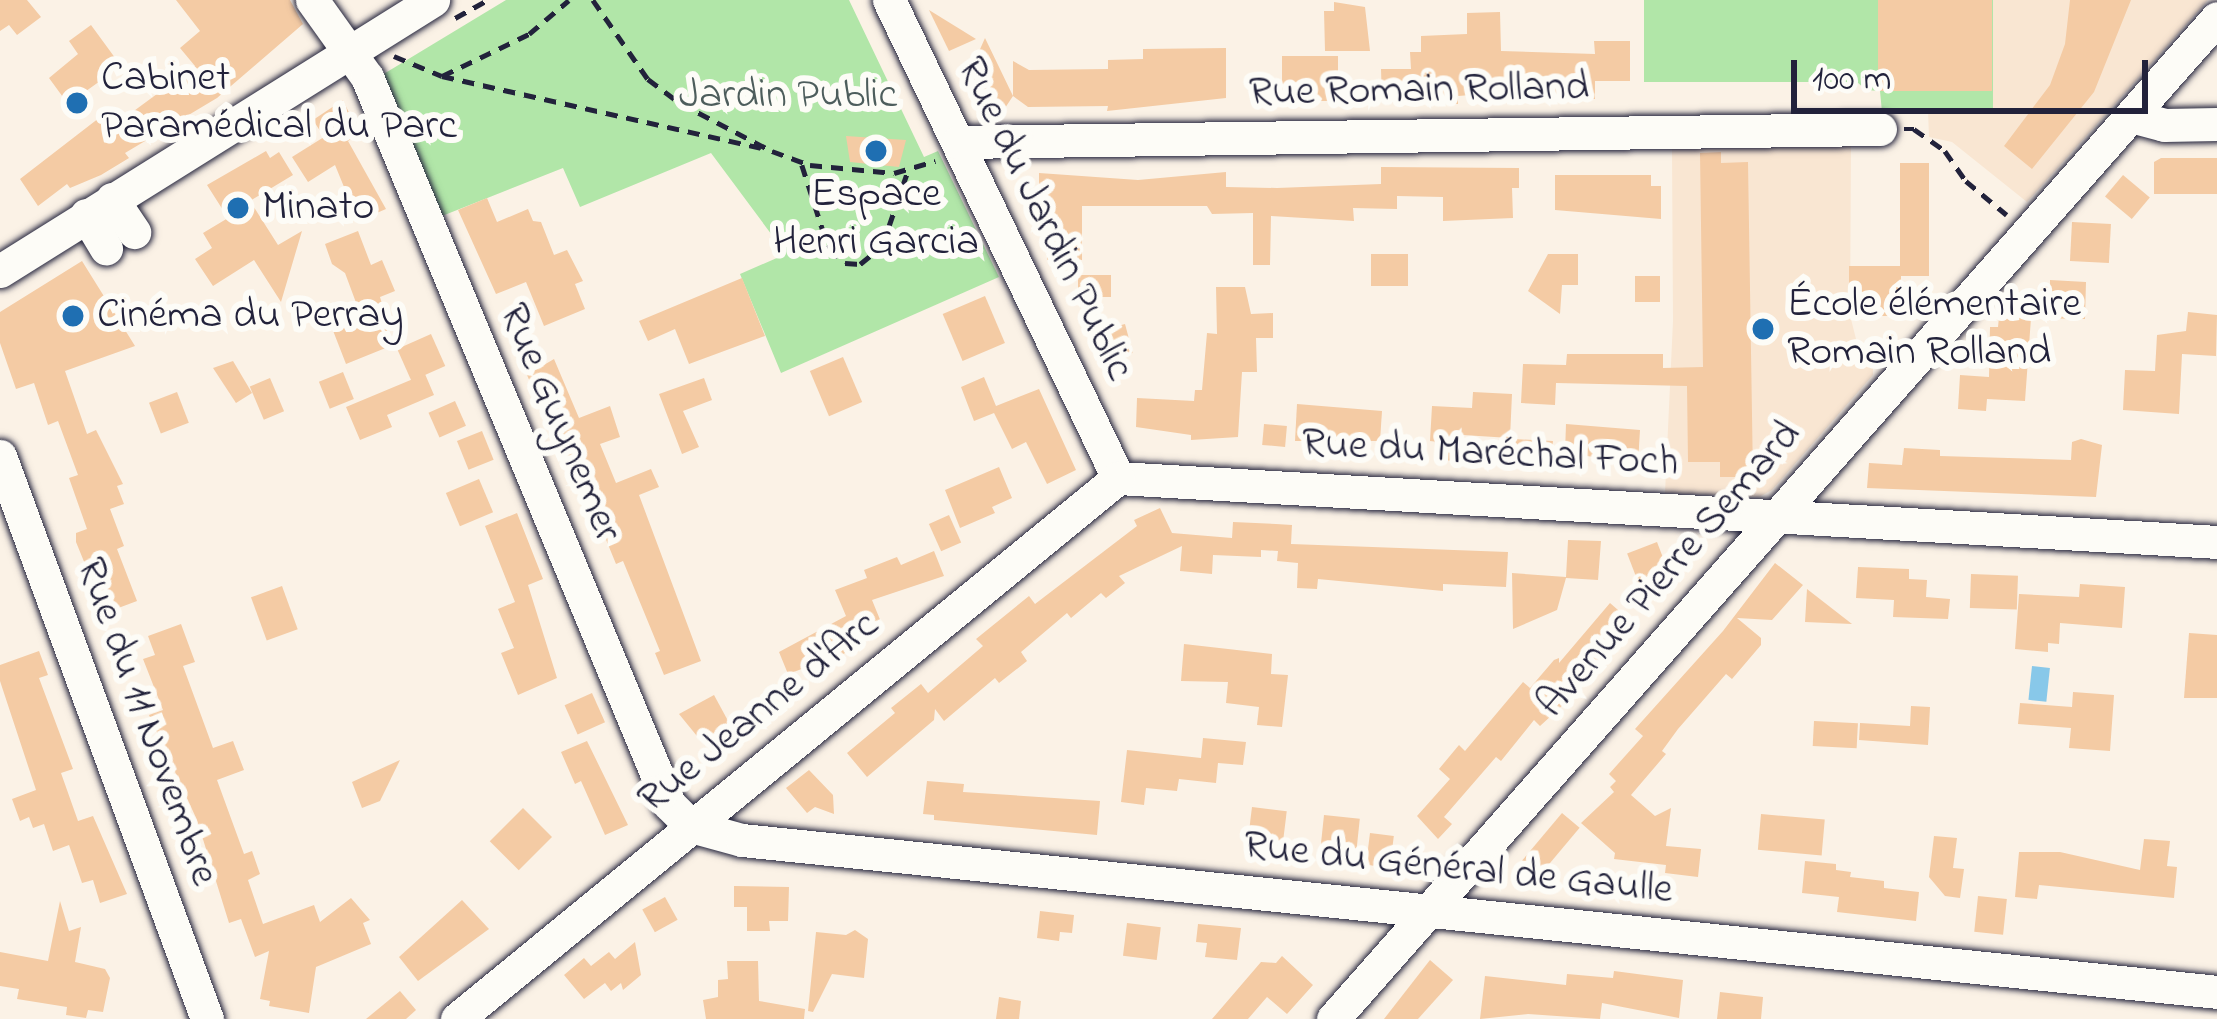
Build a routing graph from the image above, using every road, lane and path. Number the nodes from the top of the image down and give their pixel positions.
1 (312, 0) edge
2 (433, 0) edge
3 (569, 0) edge
4 (593, 0) edge
5 (889, 0) edge
6 (2217, 18) edge
7 (349, 51) junction
8 (392, 56) dead end
9 (442, 76) junction
10 (2131, 116) junction
11 (2217, 124) edge
12 (1880, 129) joint
13 (960, 146) junction
14 (772, 151) junction
15 (800, 162) junction
16 (908, 170) junction
17 (99, 207) junction
18 (2028, 232) junction
19 (120, 240) dead end
20 (0, 272) edge
21 (0, 456) edge
22 (1118, 478) junction
23 (1777, 516) junction
24 (2217, 542) edge
25 (691, 826) junction
26 (1429, 912) junction
27 (2217, 992) edge
28 (207, 1019) edge
29 (457, 1019) edge
30 (1333, 1019) edge

1 - 7 street, Rue Guynemer
2 - 7 street
3 - 9 path
4 - 14 path
5 - 13 street, Rue du Jardin Public
6 - 10 street, Avenue Pierre Semard
7 - 17 street
7 - 25 street, Rue Guynemer
8 - 9 path
9 - 14 path
10 - 11 street
10 - 18 street, Avenue Pierre Semard
12 - 13 street, Rue Romain Rolland
12 - 18 path
13 - 16 path
13 - 22 street, Rue du Jardin Public
14 - 15 path
15 - 16 path
15 - 16 path
17 - 19 street
17 - 20 street
18 - 23 street, Avenue Pierre Semard
21 - 28 street, Rue du 11 Novembre
22 - 23 street, Rue du Maréchal Foch
22 - 25 street, Rue Jeanne d'Arc
23 - 24 street, Rue du Maréchal Foch
23 - 26 street, Avenue Pierre Semard
25 - 26 street, Rue du Général de Gaulle
25 - 29 street, Rue Jeanne d'Arc
26 - 27 street, Rue du Général de Gaulle
26 - 30 street, Avenue Pierre Semard

